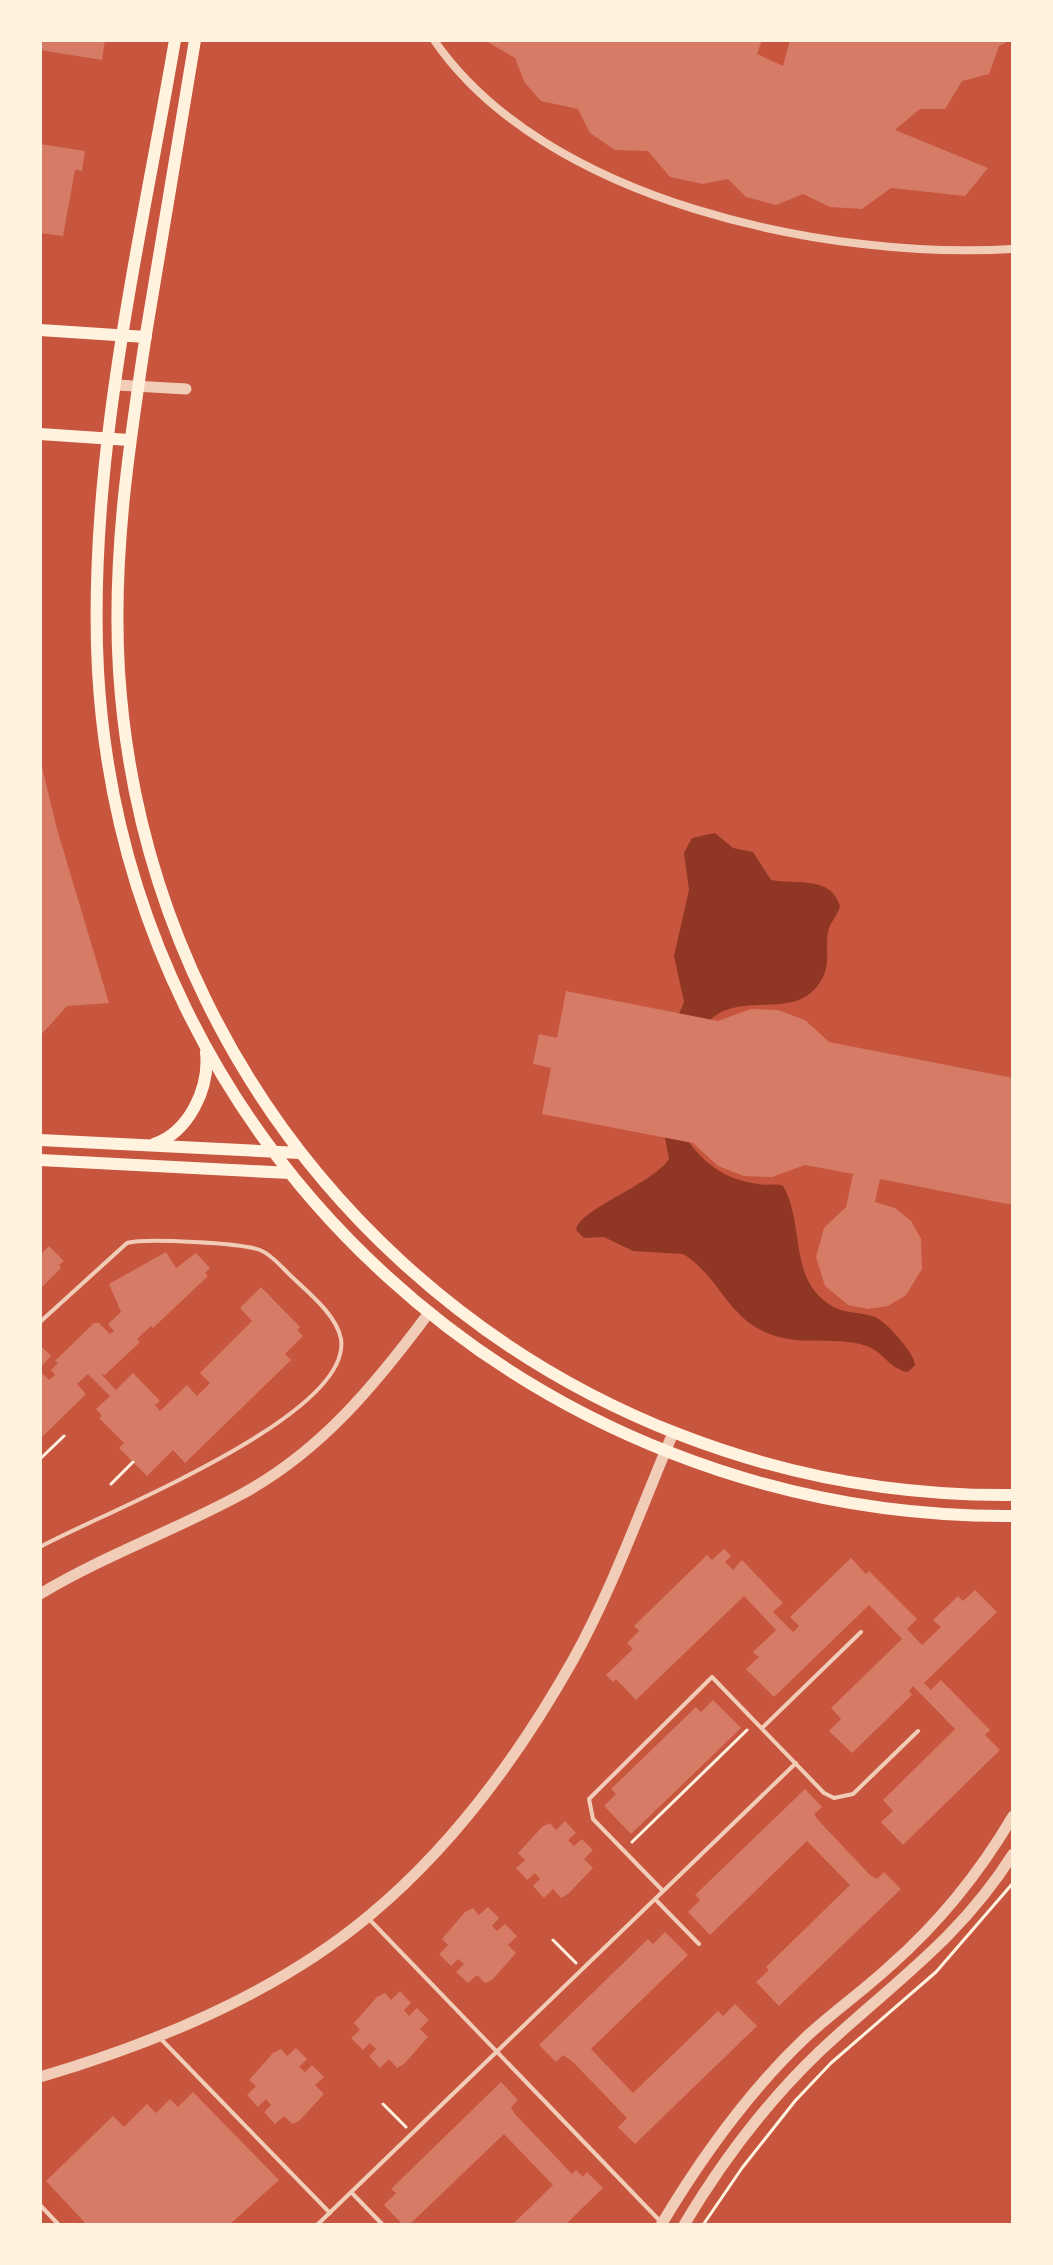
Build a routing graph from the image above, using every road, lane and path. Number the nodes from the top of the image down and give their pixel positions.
1 (175, 40) edge
2 (195, 40) edge
3 (434, 40) edge
4 (1013, 249) edge
5 (40, 330) edge
6 (125, 336) junction
7 (146, 337) junction
8 (117, 385) junction
9 (138, 386) junction
10 (186, 389) dead end
11 (40, 434) edge
12 (109, 439) junction
13 (129, 440) junction
14 (205, 1045) junction
15 (40, 1140) edge
16 (150, 1145) junction
17 (274, 1152) junction
18 (300, 1153) junction
19 (40, 1160) edge
20 (290, 1173) junction
21 (428, 1314) junction
22 (40, 1322) edge
23 (673, 1433) junction
24 (64, 1436) dead end
25 (665, 1452) junction
26 (40, 1459) edge
27 (133, 1462) dead end
28 (111, 1484) dead end
29 (1013, 1495) edge
30 (1013, 1516) edge
31 (40, 1547) edge
32 (40, 1594) edge
33 (861, 1632) dead end
34 (755, 1722) junction
35 (762, 1728) junction
36 (918, 1731) dead end
37 (796, 1763) junction
38 (1013, 1816) edge
39 (623, 1850) junction
40 (1013, 1854) edge
41 (1013, 1883) edge
42 (663, 1891) junction
43 (655, 1899) junction
44 (368, 1918) junction
45 (553, 1940) dead end
46 (699, 1944) dead end
47 (582, 1970) junction
48 (159, 2036) junction
49 (497, 2052) junction
50 (40, 2077) edge
51 (383, 2104) dead end
52 (412, 2134) junction
53 (351, 2192) junction
54 (40, 2205) edge
55 (330, 2213) junction
56 (661, 2224) edge
57 (59, 2225) edge
58 (317, 2225) edge
59 (383, 2225) edge
60 (684, 2225) edge
61 (703, 2225) edge

1 - 6 main road
2 - 7 main road
3 - 4 street
5 - 6 main road
6 - 7 main road
6 - 8 main road
7 - 9 main road
8 - 9 street
8 - 12 main road
9 - 10 street
9 - 13 main road
11 - 12 main road
12 - 13 main road
12 - 14 main road
13 - 18 main road
14 - 16 main road
14 - 17 main road
15 - 16 main road
16 - 17 main road
17 - 18 main road
17 - 20 main road
18 - 23 main road
19 - 20 main road
20 - 21 main road
21 - 25 main road
21 - 32 street
22 - 31 lane
23 - 25 street
23 - 29 main road
24 - 26 path
25 - 30 main road
25 - 44 street
27 - 28 path
33 - 35 lane
34 - 35 lane
34 - 39 path
34 - 39 lane
35 - 37 lane
36 - 37 lane
37 - 42 lane
38 - 56 street
39 - 42 lane
40 - 60 street
41 - 61 path
42 - 43 lane
43 - 46 lane
43 - 47 lane
44 - 48 street
44 - 49 lane
45 - 47 path
47 - 49 lane
48 - 50 street
48 - 55 lane
49 - 52 lane
49 - 56 lane
51 - 52 path
52 - 53 lane
53 - 55 lane
53 - 59 lane
54 - 57 lane
55 - 58 lane

